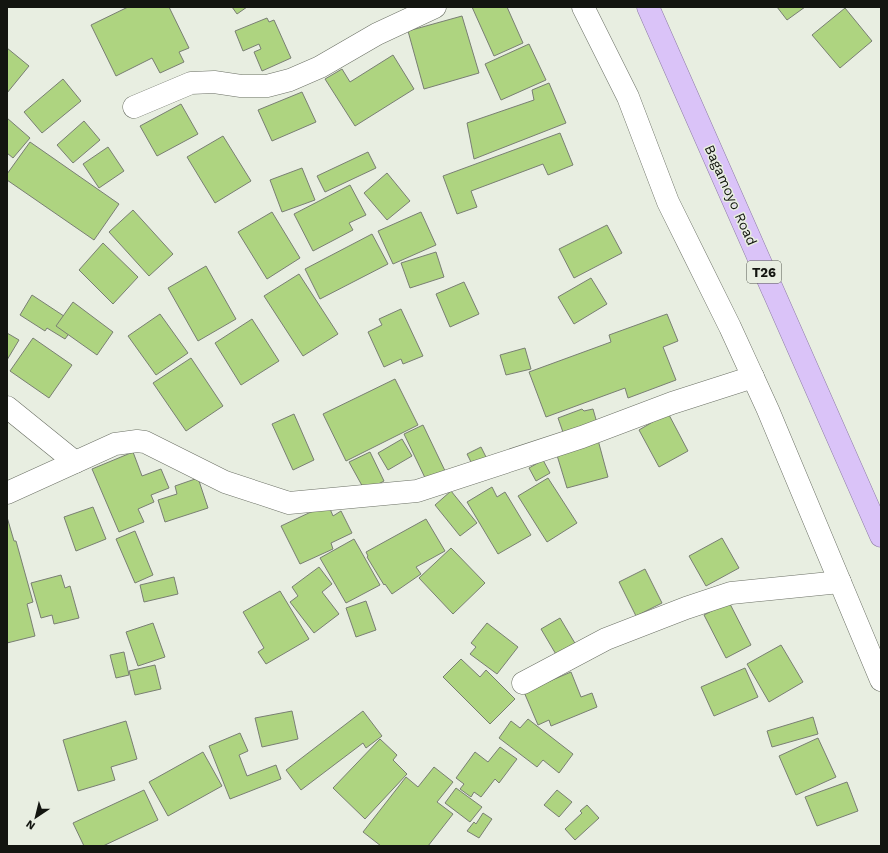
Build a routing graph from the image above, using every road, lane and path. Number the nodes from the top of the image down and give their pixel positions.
1 (435, 7) edge
2 (583, 7) edge
3 (648, 7) edge
4 (134, 106) dead end
5 (753, 377) junction
6 (7, 407) edge
7 (75, 462) junction
8 (7, 493) edge
9 (881, 536) edge
10 (840, 582) junction
11 (881, 680) edge
12 (523, 683) dead end

1 - 4 street
2 - 5 street
3 - 9 highway, Bagamoyo Road / T26
5 - 7 street
5 - 10 street
6 - 7 street
7 - 8 street
10 - 11 street
10 - 12 street

